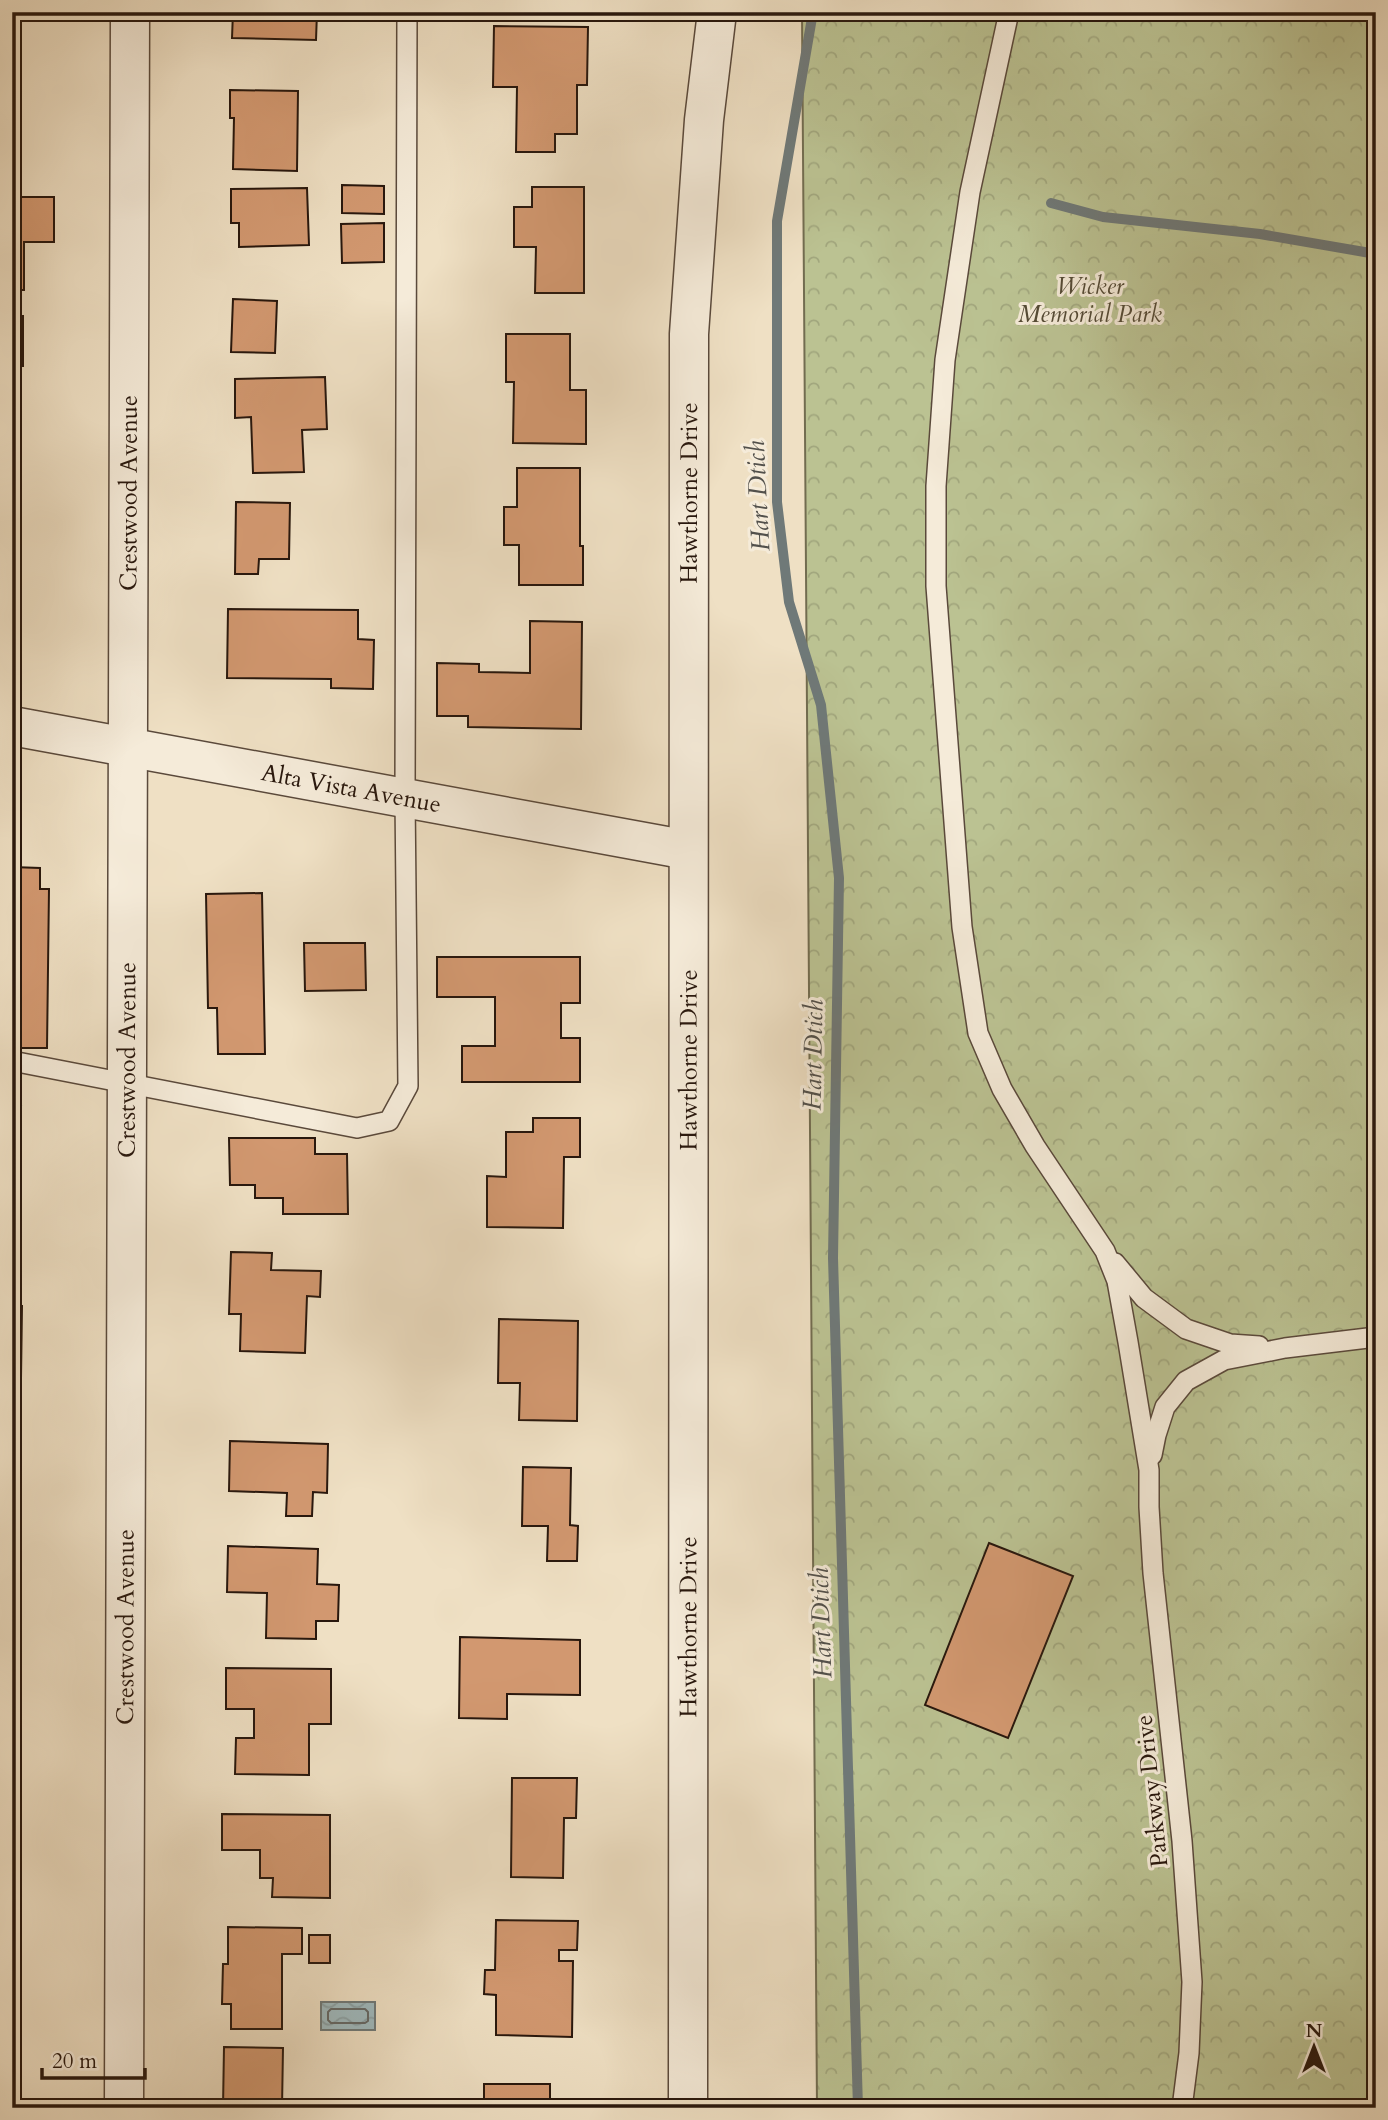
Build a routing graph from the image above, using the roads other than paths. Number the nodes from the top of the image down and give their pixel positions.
1 (131, 12) edge
2 (407, 12) edge
3 (717, 12) edge
4 (1009, 12) edge
5 (12, 726) edge
6 (130, 747) junction
7 (405, 797) junction
8 (688, 850) junction
9 (12, 1061) edge
10 (126, 1082) junction
11 (1105, 1251) junction
12 (1376, 1337) edge
13 (1285, 1348) junction
14 (1149, 1470) junction
15 (124, 2108) edge
16 (688, 2108) edge
17 (1182, 2108) edge

1 - 6 street, Crestwood Avenue
2 - 7 lane
3 - 8 street, Hawthorne Drive
4 - 11 lane
5 - 6 street, Alta Vista Avenue
6 - 7 street, Alta Vista Avenue
6 - 10 street, Crestwood Avenue
7 - 8 street, Alta Vista Avenue
7 - 10 lane
8 - 16 street, Hawthorne Drive
9 - 10 lane
10 - 15 street, Crestwood Avenue
11 - 13 lane
11 - 14 lane
12 - 13 lane
13 - 14 lane
14 - 17 lane, Parkway Drive

